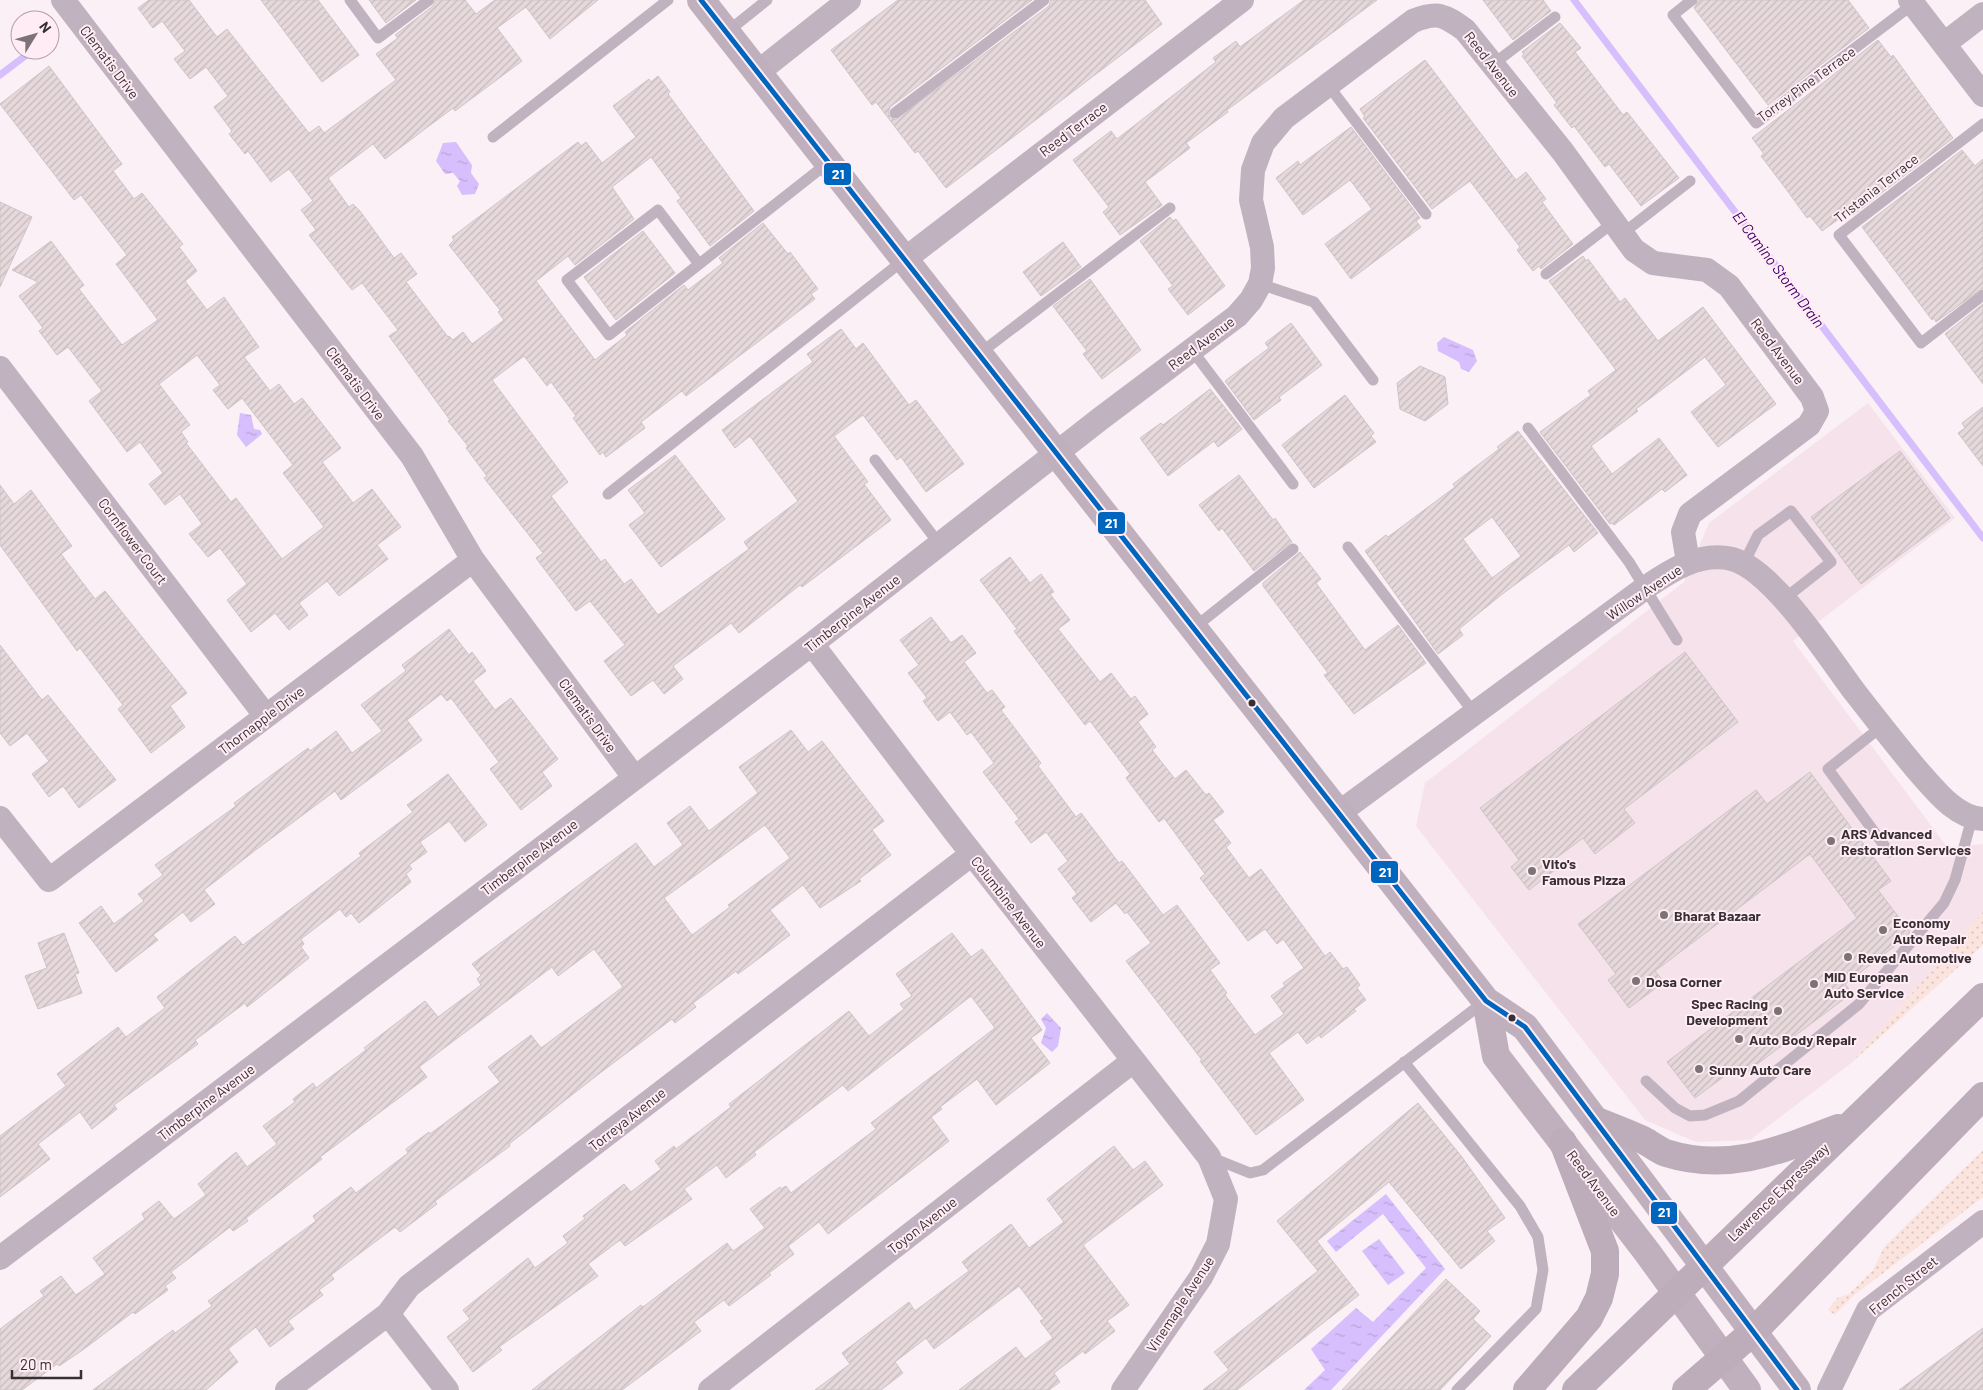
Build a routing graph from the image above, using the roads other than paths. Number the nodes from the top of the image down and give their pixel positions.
1 (63, 0) edge
2 (350, 0) edge
3 (429, 0) edge
4 (668, 0) edge
5 (701, 0) edge
6 (767, 0) edge
7 (849, 0) edge
8 (1044, 0) edge
9 (1242, 0) edge
10 (1692, 0) edge
11 (1912, 2) edge
12 (1983, 14) edge
13 (1555, 17) dead end
14 (727, 32) junction
15 (1944, 44) junction
16 (1492, 65) junction
17 (758, 72) junction
18 (1328, 85) junction
19 (1983, 95) edge
20 (896, 113) dead end
21 (1983, 124) edge
22 (493, 137) dead end
23 (829, 162) junction
24 (1690, 181) dead end
25 (1170, 208) dead end
26 (1426, 214) dead end
27 (1618, 228) junction
28 (905, 258) junction
29 (699, 264) junction
30 (1546, 274) dead end
31 (1260, 284) junction
32 (1983, 295) edge
33 (1192, 350) junction
34 (979, 354) junction
35 (0, 368) edge
36 (1373, 380) dead end
37 (1528, 428) dead end
38 (1056, 454) junction
39 (876, 460) dead end
40 (1293, 484) dead end
41 (608, 494) dead end
42 (940, 545) junction
43 (1348, 547) dead end
44 (1293, 549) dead end
45 (473, 560) junction
46 (1688, 562) junction
47 (1743, 565) junction
48 (1645, 588) junction
49 (1784, 599) junction
50 (1195, 627) junction
51 (1677, 640) dead end
52 (812, 644) junction
53 (1474, 713) junction
54 (266, 715) junction
55 (1882, 727) junction
56 (634, 778) junction
57 (1340, 812) junction
58 (0, 818) edge
59 (1978, 819) edge
60 (1889, 852) dead end
61 (972, 854) junction
62 (1983, 997) edge
63 (1486, 1001) junction
64 (1133, 1061) junction
65 (1404, 1062) junction
66 (1646, 1081) dead end
67 (1983, 1096) edge
68 (1597, 1121) junction
69 (1850, 1123) junction
70 (1563, 1142) junction
71 (1209, 1157) junction
72 (1983, 1222) edge
73 (0, 1258) edge
74 (1702, 1266) junction
75 (1676, 1292) junction
76 (388, 1314) junction
77 (1754, 1331) junction
78 (1723, 1358) junction
79 (287, 1390) edge
80 (447, 1390) edge
81 (710, 1390) edge
82 (1124, 1390) edge
83 (1457, 1390) edge
84 (1527, 1390) edge
85 (1576, 1390) edge
86 (1686, 1390) edge
87 (1747, 1390) edge
88 (1797, 1390) edge
89 (1829, 1390) edge

1 - 45 street, Clematis Drive
2 - 3 lane
4 - 22 lane
5 - 14 main road, Reed Avenue
6 - 14 lane
7 - 17 street
8 - 20 lane
9 - 28 street, Reed Terrace
10 - 11 lane, Torrey Pine Terrace
11 - 15 street
12 - 15 street
13 - 16 lane
14 - 17 main road, Reed Avenue
15 - 19 street
16 - 18 street, Reed Avenue
16 - 27 street, Reed Avenue
17 - 23 main road, Reed Avenue
18 - 26 lane
18 - 31 street, Reed Avenue
21 - 32 lane, Tristania Terrace
23 - 28 main road, Reed Avenue
23 - 29 lane
24 - 27 lane
25 - 34 lane
27 - 30 lane
27 - 46 street, Reed Avenue
28 - 34 main road, Reed Avenue
28 - 41 lane
29 - 29 lane
31 - 33 street, Reed Avenue
31 - 36 lane
33 - 38 street, Reed Avenue
33 - 40 lane
34 - 38 main road, Reed Avenue
35 - 54 street, Cornflower Court
37 - 48 lane
38 - 42 street, Timberpine Avenue
38 - 50 main road, Reed Avenue
39 - 42 lane
42 - 52 street, Timberpine Avenue
43 - 53 lane
44 - 50 lane
45 - 54 street, Thornapple Drive
45 - 56 street, Clematis Drive
46 - 47 street, Willow Avenue
46 - 48 street, Willow Avenue
47 - 49 street, Willow Avenue
47 - 49 lane
48 - 51 lane
48 - 53 street, Willow Avenue
49 - 55 street, Willow Avenue
50 - 57 main road, Reed Avenue
52 - 56 street, Timberpine Avenue
52 - 61 street, Columbine Avenue
53 - 57 street, Willow Avenue
54 - 58 street, Thornapple Drive
55 - 59 street, Willow Avenue
55 - 60 lane
56 - 73 street, Timberpine Avenue
57 - 63 main road, Reed Avenue
59 - 66 lane
61 - 64 street, Columbine Avenue
61 - 76 street, Torreya Avenue
62 - 69 highway, Lawrence Expressway
63 - 65 lane
63 - 68 main road, Reed Avenue
63 - 70 main road, Reed Avenue
64 - 71 street, Columbine Avenue
64 - 81 street, Toyon Avenue
65 - 71 lane
65 - 83 lane
67 - 77 highway
68 - 69 highway
68 - 74 main road, Reed Avenue
69 - 74 highway, Lawrence Expressway
70 - 75 main road, Reed Avenue
70 - 84 highway
71 - 82 street, Vinemaple Avenue
72 - 89 street, French Street
74 - 75 highway, Lawrence Expressway
74 - 77 main road, Reed Avenue
75 - 78 main road, Reed Avenue
75 - 85 highway, Lawrence Expressway
76 - 79 street, Torreya Avenue
76 - 80 street
77 - 78 highway
77 - 88 main road, Reed Avenue
78 - 86 highway
78 - 87 main road, Reed Avenue

